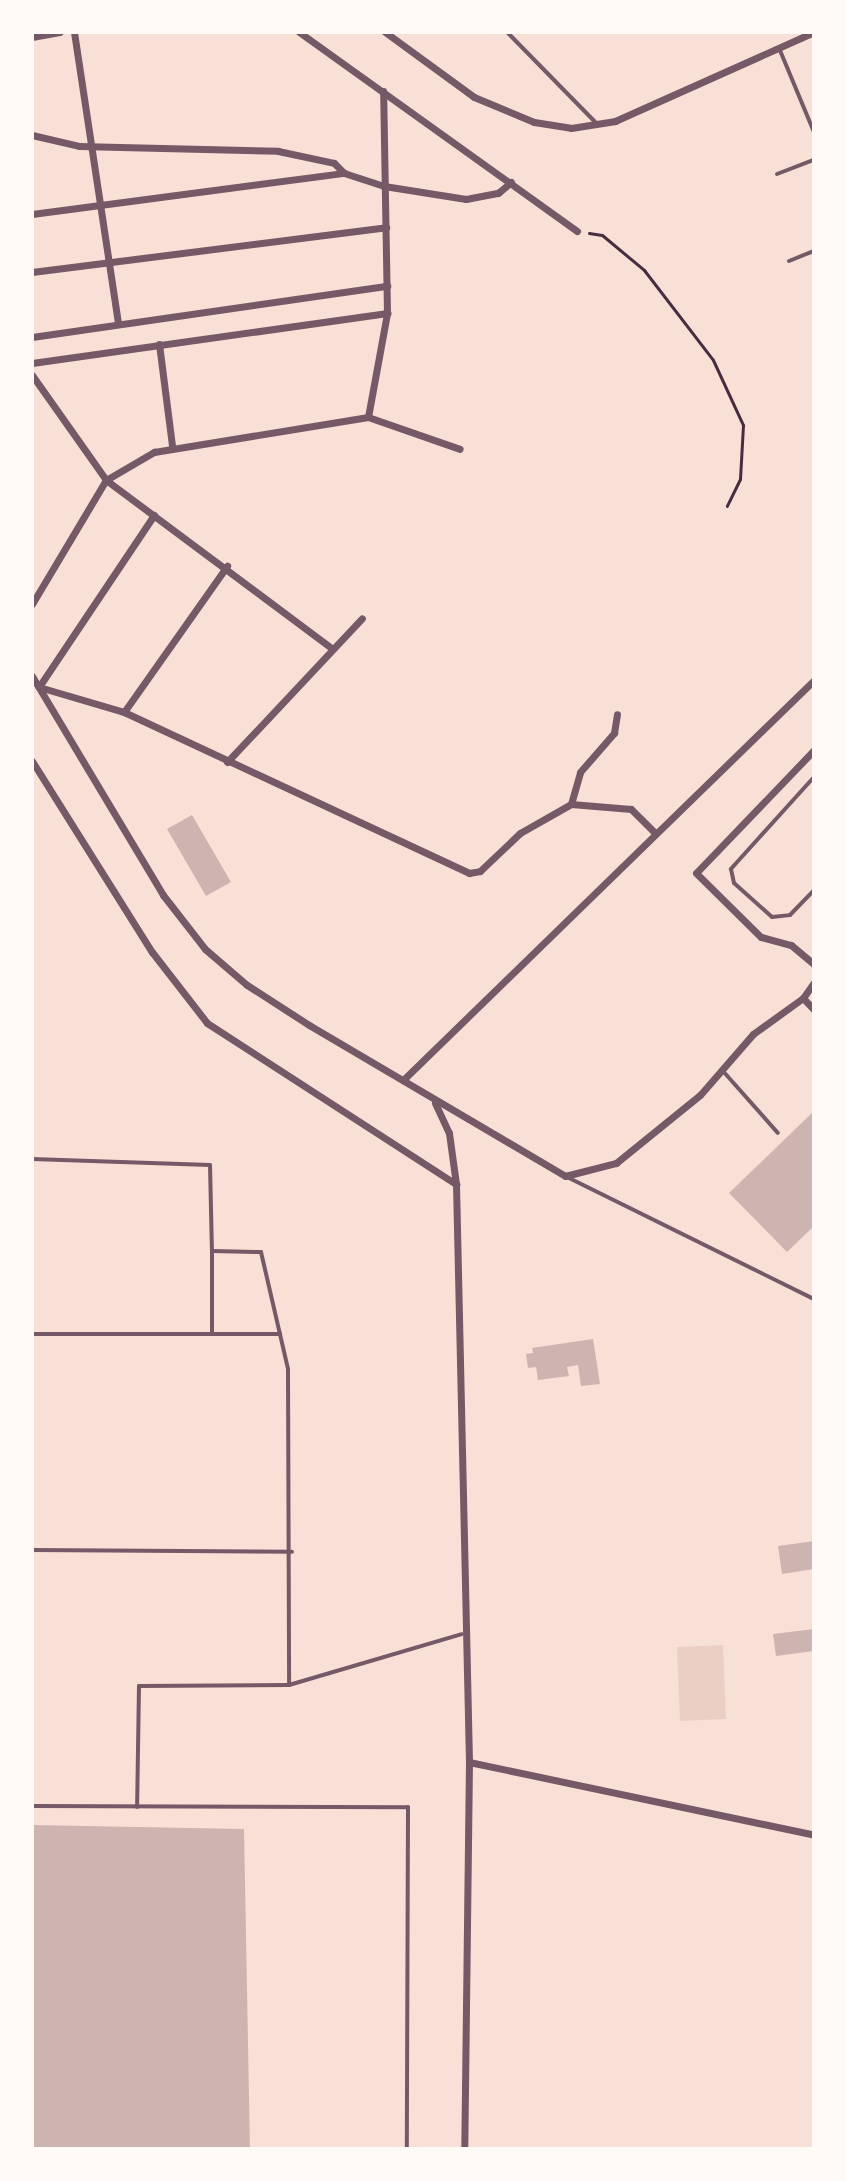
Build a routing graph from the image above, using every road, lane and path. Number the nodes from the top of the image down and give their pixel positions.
1 (60, 32) edge
2 (74, 32) edge
3 (299, 32) edge
4 (385, 32) edge
5 (507, 32) edge
6 (814, 32) edge
7 (32, 37) edge
8 (779, 48) junction
9 (383, 91) junction
10 (597, 124) junction
11 (814, 132) edge
12 (32, 135) edge
13 (93, 144) junction
14 (814, 160) edge
15 (344, 173) junction
16 (777, 174) dead end
17 (511, 182) junction
18 (384, 186) junction
19 (102, 203) junction
20 (32, 214) edge
21 (386, 227) junction
22 (577, 231) joint
23 (814, 251) edge
24 (110, 261) junction
25 (789, 261) dead end
26 (32, 272) edge
27 (387, 286) junction
28 (387, 313) junction
29 (118, 324) junction
30 (32, 337) edge
31 (159, 344) junction
32 (32, 363) edge
33 (32, 375) edge
34 (368, 417) junction
35 (172, 446) junction
36 (460, 449) dead end
37 (106, 480) junction
38 (727, 506) dead end
39 (154, 515) junction
40 (227, 566) junction
41 (32, 604) edge
42 (362, 618) dead end
43 (330, 647) junction
44 (32, 676) edge
45 (814, 680) edge
46 (39, 687) junction
47 (124, 712) junction
48 (617, 714) dead end
49 (814, 750) edge
50 (32, 761) edge
51 (227, 762) junction
52 (814, 777) edge
53 (571, 804) junction
54 (654, 832) junction
55 (814, 890) edge
56 (814, 964) edge
57 (814, 982) edge
58 (803, 998) junction
59 (814, 1010) edge
60 (722, 1070) junction
61 (403, 1080) junction
62 (434, 1101) junction
63 (778, 1133) dead end
64 (32, 1159) edge
65 (565, 1176) junction
66 (456, 1184) junction
67 (212, 1251) junction
68 (814, 1299) edge
69 (32, 1334) edge
70 (212, 1334) junction
71 (280, 1334) junction
72 (32, 1550) edge
73 (292, 1552) junction
74 (462, 1634) junction
75 (289, 1685) junction
76 (469, 1762) junction
77 (32, 1806) edge
78 (137, 1807) junction
79 (814, 1835) edge
80 (407, 2149) edge
81 (464, 2149) edge

1 - 7 street
2 - 13 street
3 - 9 street
4 - 10 street
5 - 10 lane
6 - 8 street
8 - 10 street
8 - 11 lane
9 - 17 street
9 - 18 street
12 - 13 street
13 - 15 street
13 - 19 street
14 - 16 lane
15 - 18 street
15 - 19 street
17 - 18 street
17 - 22 street
18 - 21 street
19 - 20 street
19 - 24 street
21 - 24 street
21 - 27 street
22 - 38 path
23 - 25 lane
24 - 26 street
24 - 29 street
27 - 28 street
27 - 29 street
28 - 31 street
28 - 34 street
29 - 30 street
31 - 32 street
31 - 35 street
33 - 37 street
34 - 35 street
34 - 36 street
35 - 37 street
37 - 39 street
37 - 41 street
39 - 40 street
39 - 46 street
40 - 43 street
40 - 47 street
42 - 43 street
43 - 51 street
44 - 46 street
45 - 54 street
46 - 47 street
46 - 61 street
47 - 51 street
48 - 53 street
49 - 56 street
50 - 66 street
51 - 53 street
52 - 55 lane
53 - 54 street
54 - 61 street
57 - 58 street
58 - 59 street
58 - 60 street
60 - 63 lane
60 - 65 street
61 - 62 street
62 - 65 street
62 - 66 street
64 - 67 lane
65 - 68 lane
66 - 74 street
67 - 70 lane
67 - 71 lane
69 - 70 lane
70 - 71 lane
71 - 73 lane
72 - 73 lane
73 - 75 lane
74 - 75 lane
74 - 76 street
75 - 78 lane
76 - 79 street
76 - 81 street
77 - 78 lane
78 - 80 lane

